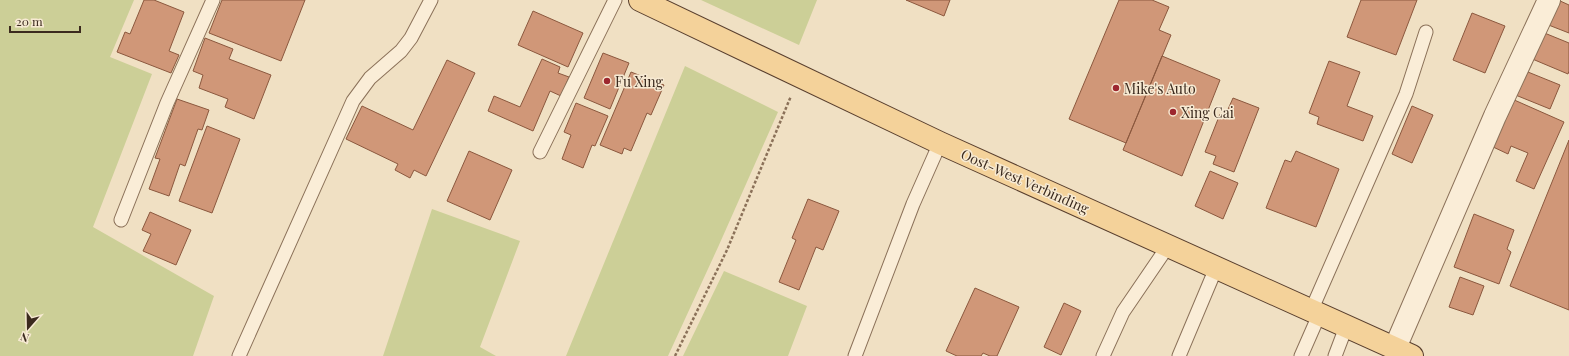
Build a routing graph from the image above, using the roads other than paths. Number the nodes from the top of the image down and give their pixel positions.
1 (213, 0) edge
2 (431, 0) edge
3 (615, 0) edge
4 (640, 0) edge
5 (1549, 0) edge
6 (1426, 32) dead end
7 (940, 143) junction
8 (540, 152) dead end
9 (121, 220) dead end
10 (1168, 246) junction
11 (1216, 268) junction
12 (1315, 313) junction
13 (1346, 327) junction
14 (1404, 352) edge
15 (239, 356) edge
16 (855, 356) edge
17 (1104, 356) edge
18 (1179, 356) edge
19 (1302, 356) edge
20 (1335, 356) edge

1 - 9 lane
2 - 15 lane
3 - 8 lane
4 - 7 main road, Oost-West Verbinding
5 - 14 street
6 - 12 lane
7 - 10 main road, Oost-West Verbinding
7 - 16 lane
10 - 11 main road, Oost-West Verbinding
10 - 17 lane
11 - 12 main road, Oost-West Verbinding
11 - 18 lane
12 - 13 main road, Oost-West Verbinding
12 - 19 lane
13 - 14 main road, Oost-West Verbinding
13 - 20 lane

